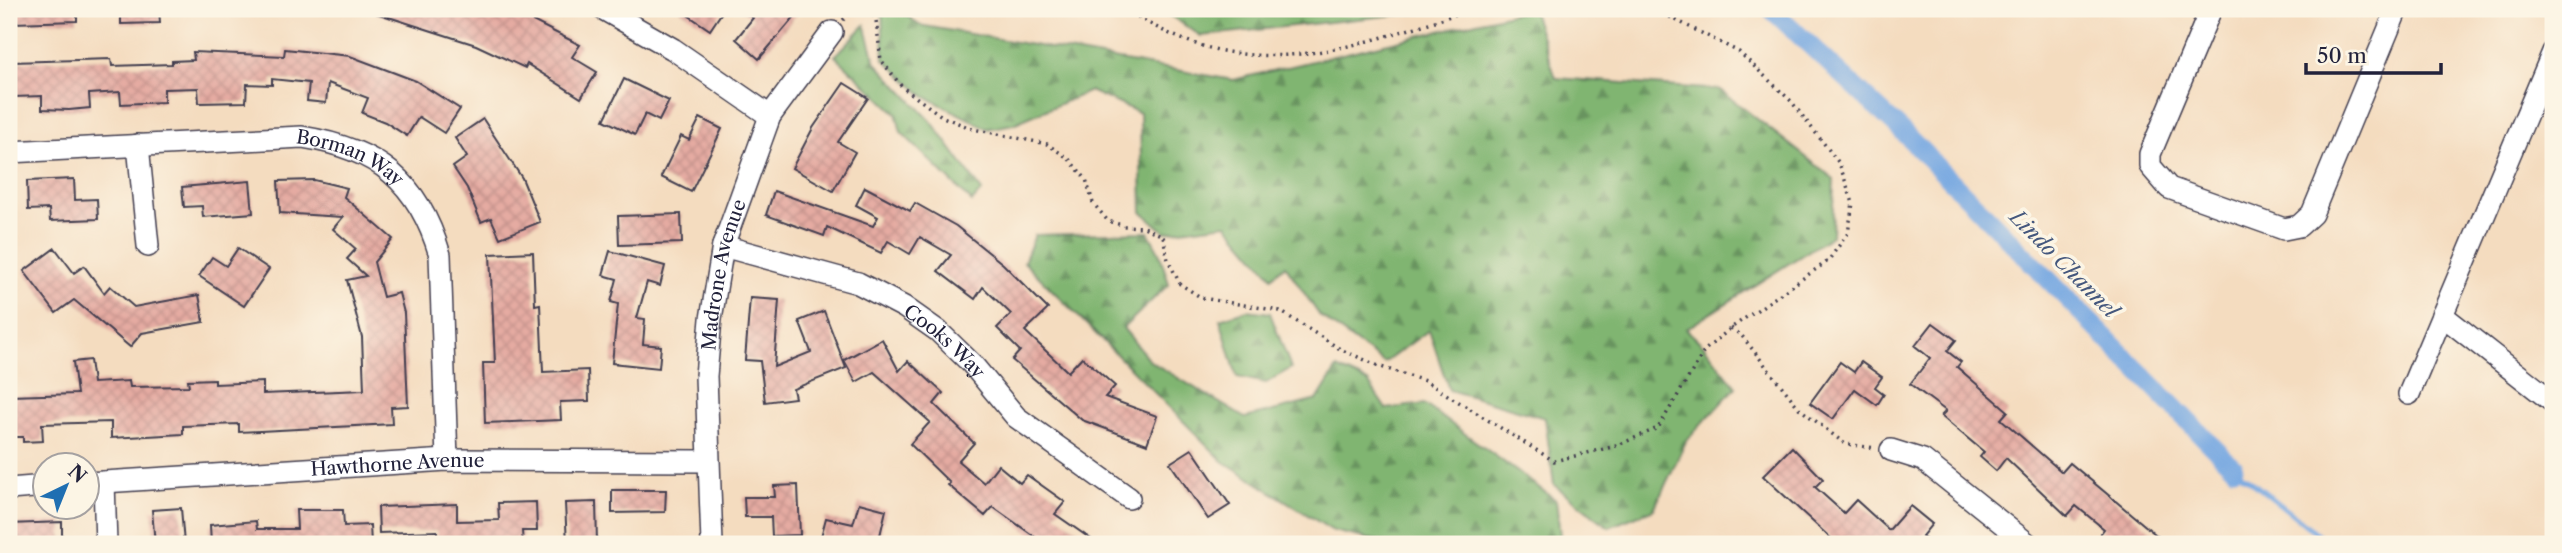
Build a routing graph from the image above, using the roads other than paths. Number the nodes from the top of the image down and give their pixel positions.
1 (603, 9) edge
2 (2211, 9) edge
3 (2397, 9) edge
4 (832, 32) dead end
5 (2553, 52) edge
6 (770, 116) junction
7 (138, 145) junction
8 (9, 152) edge
9 (148, 246) dead end
10 (723, 246) junction
11 (2442, 315) junction
12 (2409, 394) dead end
13 (2553, 402) edge
14 (1891, 450) road end
15 (447, 460) junction
16 (708, 461) junction
17 (102, 483) edge
18 (32, 487) edge
19 (9, 489) edge
20 (1129, 498) dead end
21 (102, 520) edge
22 (106, 544) edge
23 (712, 544) edge
24 (2028, 544) edge

1 - 6 street
2 - 3 street
4 - 6 street, Madrone Avenue
5 - 11 street
6 - 10 street, Madrone Avenue
7 - 8 street, Borman Way
7 - 9 street
7 - 15 street, Borman Way
10 - 16 street, Madrone Avenue
10 - 20 street, Cooks Way
11 - 12 street
11 - 13 street
14 - 24 street
15 - 16 street, Hawthorne Avenue
15 - 17 street, Hawthorne Avenue
16 - 23 street, Madrone Avenue
18 - 19 street
21 - 22 street

